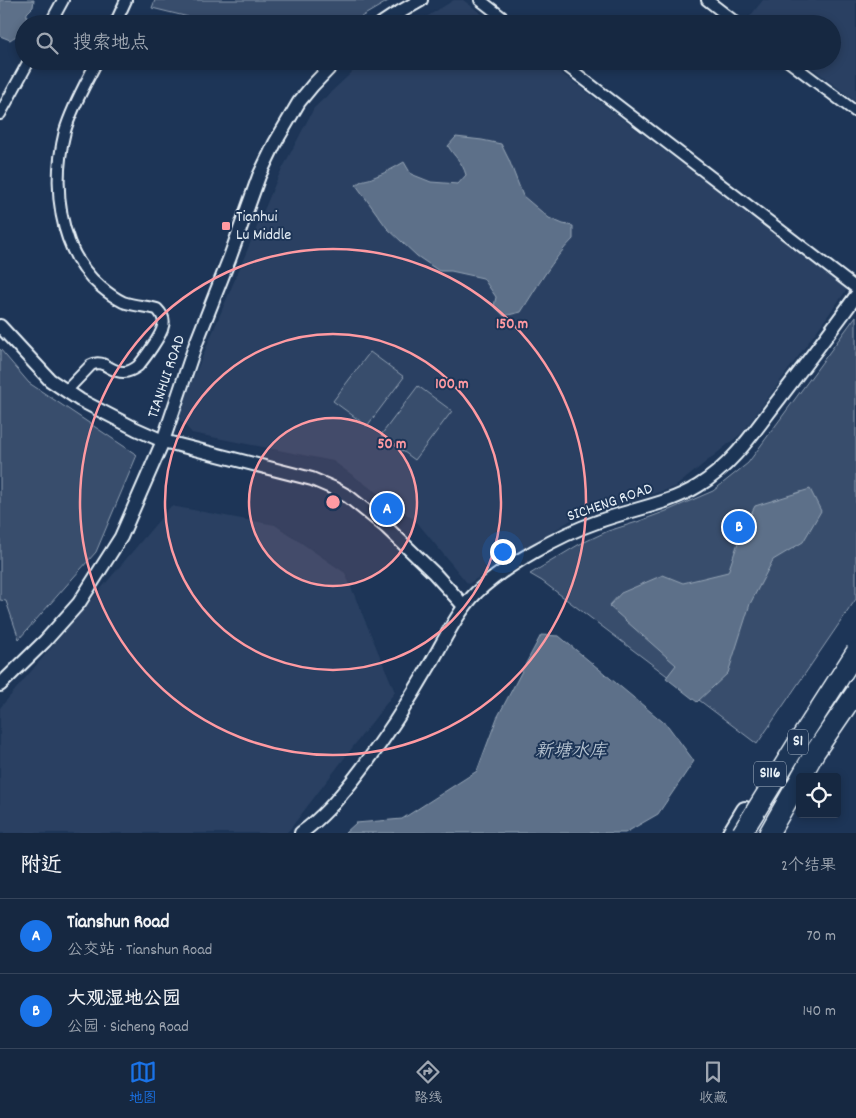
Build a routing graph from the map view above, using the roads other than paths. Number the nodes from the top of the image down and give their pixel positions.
1 (63, 0) edge
2 (126, 0) edge
3 (421, 0) edge
4 (480, 0) edge
5 (707, 0) edge
6 (55, 15) edge
7 (119, 15) edge
8 (395, 15) edge
9 (499, 15) edge
10 (726, 15) edge
11 (24, 70) edge
12 (93, 70) edge
13 (327, 70) edge
14 (572, 70) edge
15 (800, 70) edge
16 (856, 112) edge
17 (0, 114) edge
18 (856, 288) edge
19 (856, 296) edge
20 (0, 326) edge
21 (66, 391) junction
22 (163, 440) junction
23 (464, 606) junction
24 (856, 644) edge
25 (856, 652) edge
26 (0, 686) edge
27 (856, 692) edge
28 (856, 703) edge
29 (808, 715) junction
30 (836, 732) junction
31 (803, 773) edge
32 (808, 773) edge
33 (796, 785) edge
34 (796, 794) edge
35 (301, 833) edge
36 (731, 833) edge
37 (742, 833) edge
38 (769, 833) edge
39 (775, 833) edge

1 - 6 street
2 - 7 street
3 - 8 street
4 - 9 street
5 - 10 street
11 - 17 street
12 - 21 street
13 - 22 street, TIANHUI ROAD
14 - 18 street
15 - 16 street
19 - 23 street, SICHENG ROAD
20 - 21 street
21 - 22 street
22 - 23 street
22 - 26 street, TIANHUI ROAD
23 - 35 street, SICHENG ROAD
24 - 29 main road, S116
25 - 37 highway, S1, bridge
27 - 31 highway, S1, bridge
28 - 30 main road, S116
29 - 30 main road
29 - 36 main road, S116
30 - 32 main road, S116
33 - 38 highway, S1
34 - 39 main road, S116

